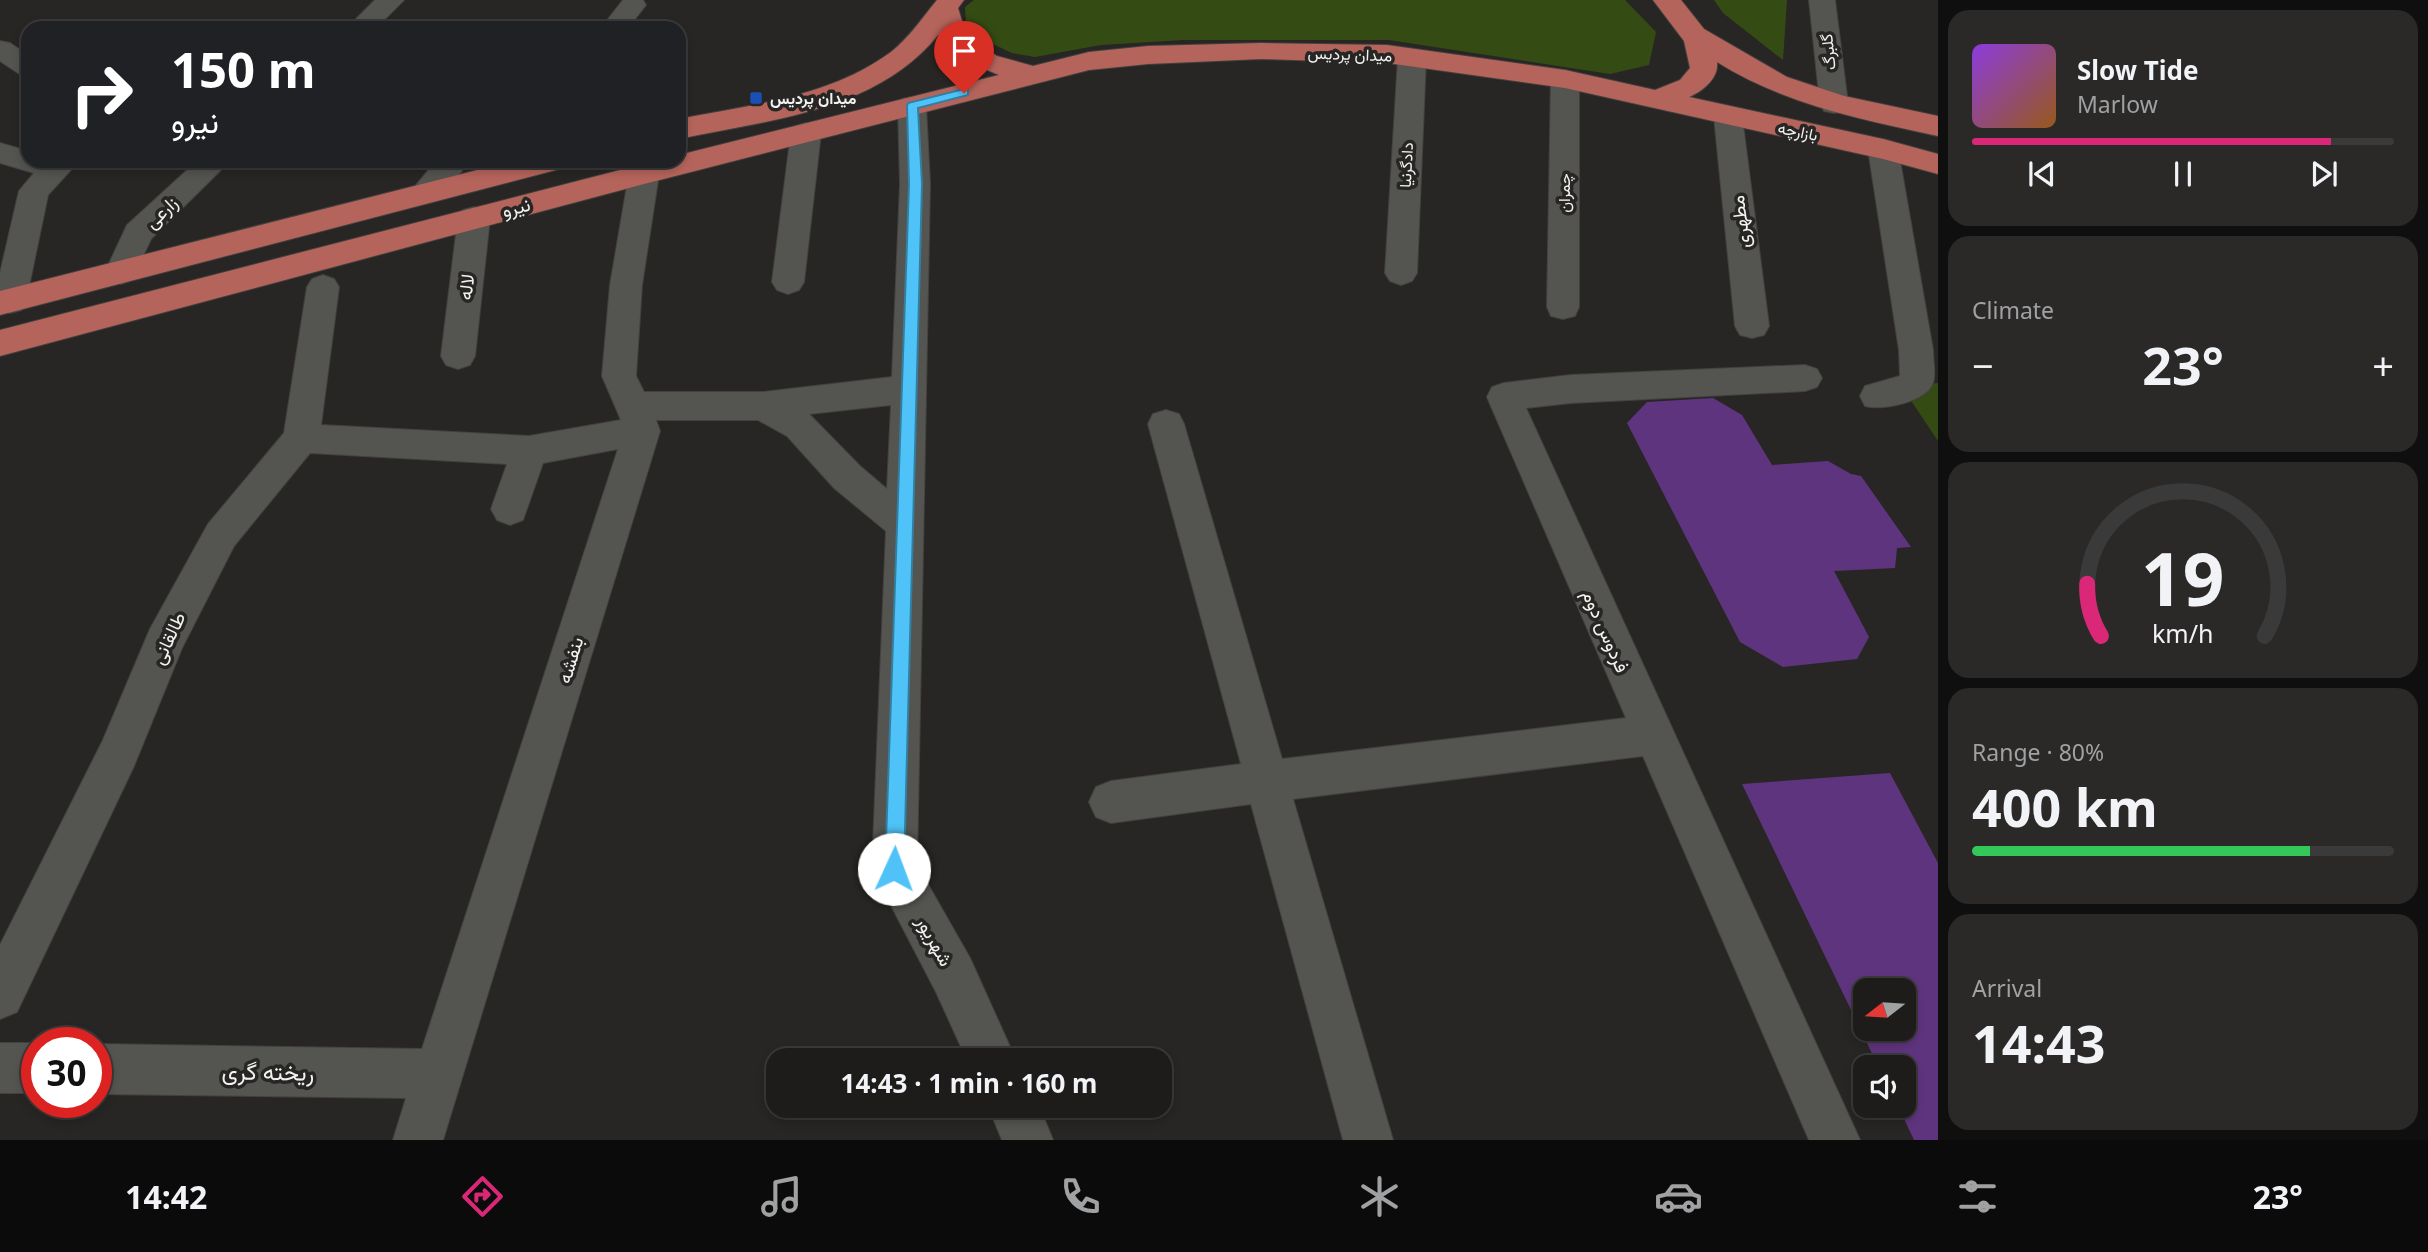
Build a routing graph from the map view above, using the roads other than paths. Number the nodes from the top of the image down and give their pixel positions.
1 (391, 0) edge
2 (1667, 0) edge
3 (1822, 0) edge
4 (948, 2) edge
5 (633, 5) dead end
6 (368, 21) edge
7 (620, 21) edge
8 (1695, 35) junction
9 (0, 49) edge
10 (1412, 58) junction
11 (21, 63) edge
12 (1033, 75) junction
13 (1565, 79) junction
14 (1658, 99) junction
15 (1834, 104) junction
16 (912, 106) junction
17 (1728, 117) junction
18 (1938, 126) edge
19 (686, 127) edge
20 (806, 132) junction
21 (1883, 149) junction
22 (0, 153) edge
23 (21, 157) edge
24 (686, 163) edge
25 (1938, 164) edge
26 (56, 168) edge
27 (208, 168) edge
28 (447, 168) edge
29 (519, 168) edge
30 (667, 168) edge
31 (644, 174) junction
32 (423, 195) junction
33 (389, 203) junction
34 (474, 218) junction
35 (394, 239) junction
36 (121, 272) junction
37 (1401, 273) dead end
38 (788, 282) dead end
39 (323, 287) dead end
40 (5, 302) edge
41 (1563, 307) dead end
42 (1752, 327) dead end
43 (0, 343) edge
44 (458, 356) dead end
45 (1805, 378) dead end
46 (909, 389) junction
47 (1877, 396) dead end
48 (762, 406) junction
49 (638, 418) junction
50 (1166, 424) dead end
51 (301, 438) junction
52 (529, 451) junction
53 (510, 509) dead end
54 (905, 525) junction
55 (1653, 735) junction
56 (1267, 781) junction
57 (1111, 803) dead end
58 (0, 995) edge
59 (986, 1048) edge
60 (0, 1068) edge
61 (21, 1068) edge
62 (112, 1069) edge
63 (440, 1074) junction
64 (1018, 1118) edge
65 (418, 1140) edge
66 (1028, 1140) edge
67 (1368, 1140) edge
68 (1835, 1140) edge

1 - 6 street
2 - 8 main road
3 - 15 street, گلبرگ
4 - 12 main road, میدان پردیس
4 - 19 main road
5 - 7 street
8 - 14 main road
8 - 15 main road, بازارچه
9 - 11 street
10 - 12 main road, میدان پردیس
10 - 13 main road, میدان پردیس
10 - 37 street, دادگرنیا
12 - 16 main road, نیرو
13 - 14 main road, میدان پردیس
13 - 41 street, چمران
14 - 17 main road, بازارچه
15 - 18 main road, بازارچه
16 - 20 main road, نیرو
16 - 46 street, شهریور
17 - 21 main road, بازارچه
17 - 42 street, مطهری
20 - 24 main road, نیرو
20 - 38 street
21 - 25 main road, بازارچه
21 - 47 street
22 - 23 street
26 - 40 street
27 - 36 street, زارعی
28 - 32 street
29 - 32 main road, نیرو
30 - 31 main road, نیرو
31 - 34 main road, نیرو
31 - 49 street
32 - 33 main road, نیرو
33 - 35 main road
33 - 36 main road, نیرو
34 - 35 main road, نیرو
34 - 44 street, لاله
35 - 43 main road, نیرو
36 - 40 main road, نیرو
39 - 51 street
45 - 55 street, فردوس دوم
46 - 48 street
46 - 54 street, شهریور
48 - 49 street
48 - 54 street
49 - 52 street
49 - 63 street, بنفشه
50 - 56 street
51 - 52 street
51 - 58 street, طالقانی
52 - 53 street
54 - 59 street, شهریور
55 - 56 street
55 - 68 street, فردوس دوم
56 - 57 street
56 - 67 street
60 - 61 street
62 - 63 street, ریخته گری
63 - 65 street, بنفشه
64 - 66 street

